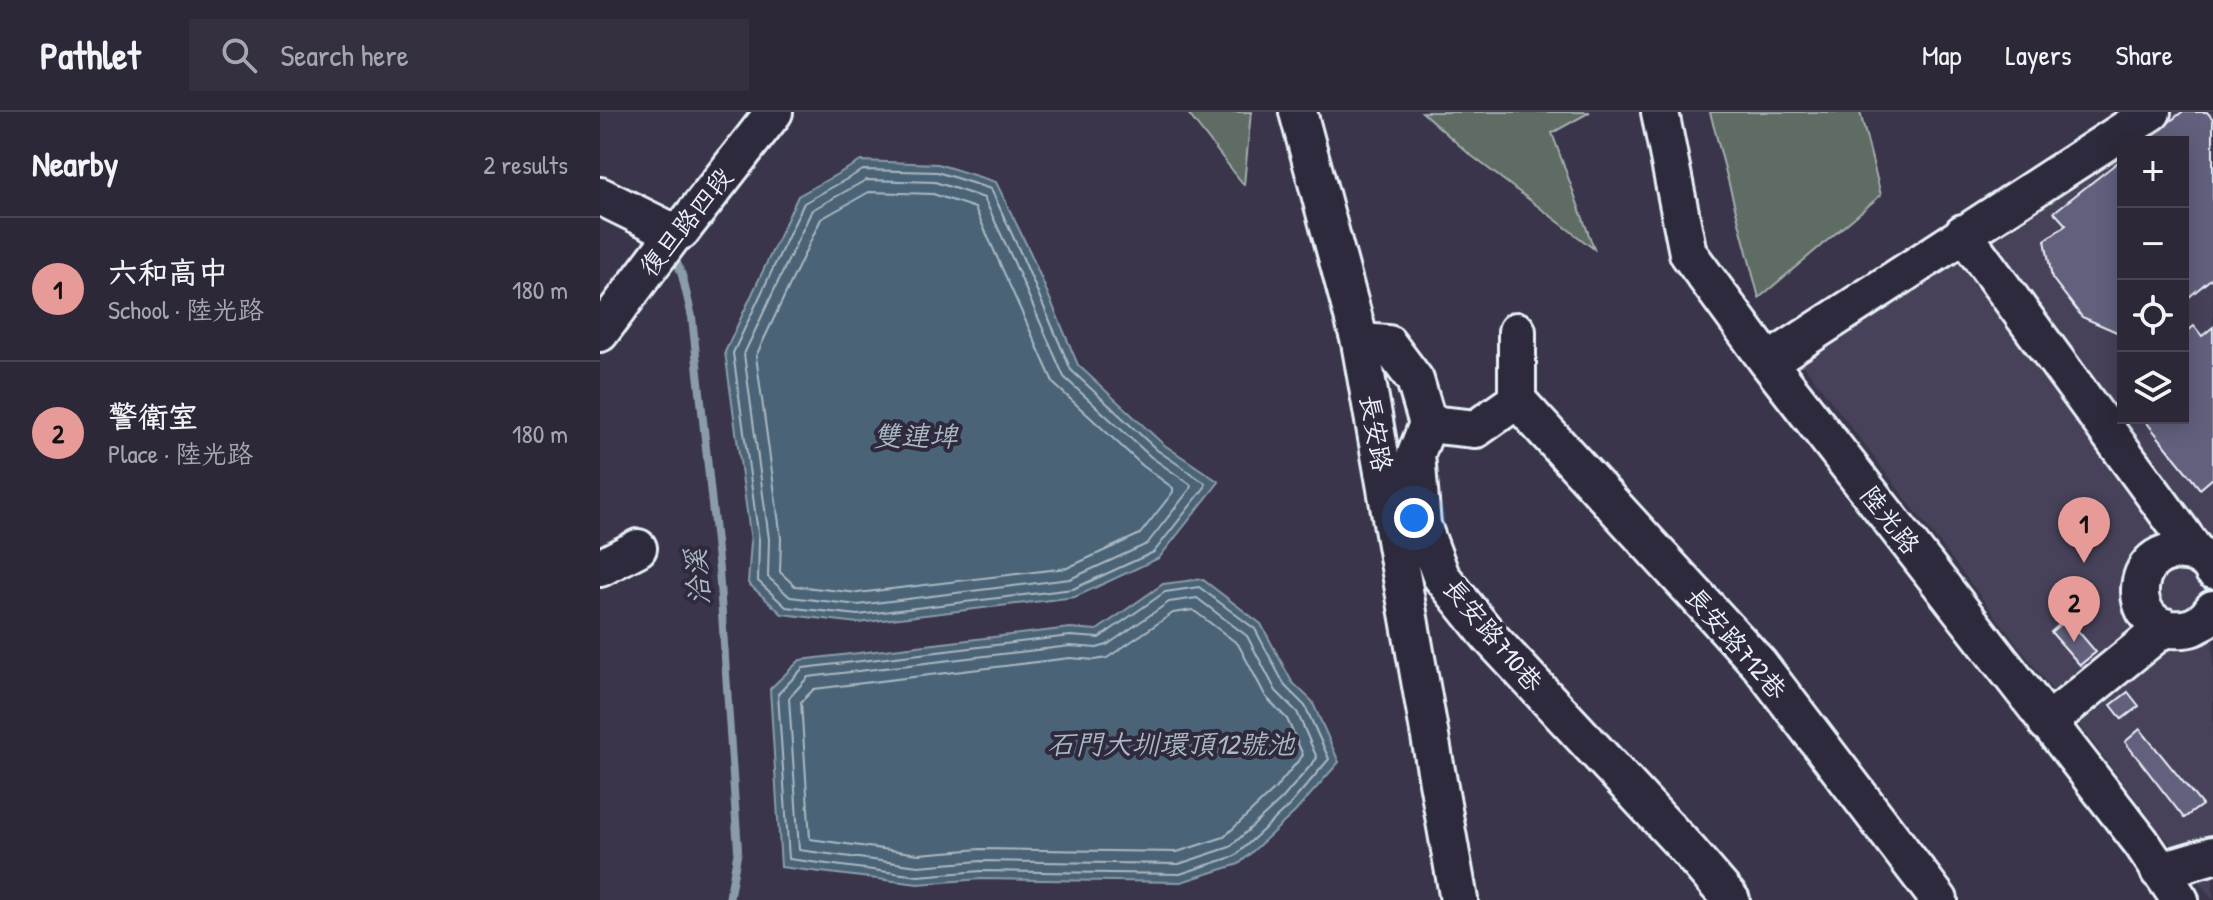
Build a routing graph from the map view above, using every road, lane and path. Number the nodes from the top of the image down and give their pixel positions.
1 (774, 112) edge
2 (1298, 112) edge
3 (1660, 112) edge
4 (2152, 112) edge
5 (600, 196) edge
6 (678, 232) junction
7 (1963, 233) junction
8 (1517, 331) dead end
9 (600, 333) edge
10 (1360, 342) junction
11 (1768, 362) junction
12 (1517, 400) junction
13 (1428, 424) junction
14 (638, 548) dead end
15 (2206, 562) edge
16 (600, 568) edge
17 (2213, 609) edge
18 (2165, 627) junction
19 (2047, 723) junction
20 (2213, 855) edge
21 (2159, 871) junction
22 (1459, 900) edge
23 (1731, 900) edge
24 (1939, 900) edge
25 (2180, 900) edge

1 - 6 street, 復旦路四段
2 - 10 street, 長安路
3 - 11 street, 陸光路
4 - 7 street
5 - 6 street
6 - 9 street, 復旦路四段
7 - 11 street
7 - 15 street
8 - 12 street
10 - 13 street
10 - 22 street, 長安路
11 - 19 street, 陸光路
12 - 13 street
12 - 24 street, 長安路712巷
13 - 23 street, 長安路710巷
14 - 16 street
15 - 18 street
17 - 18 street
18 - 19 street
19 - 21 street, 陸光路
20 - 21 street
21 - 25 street, 陸光路

